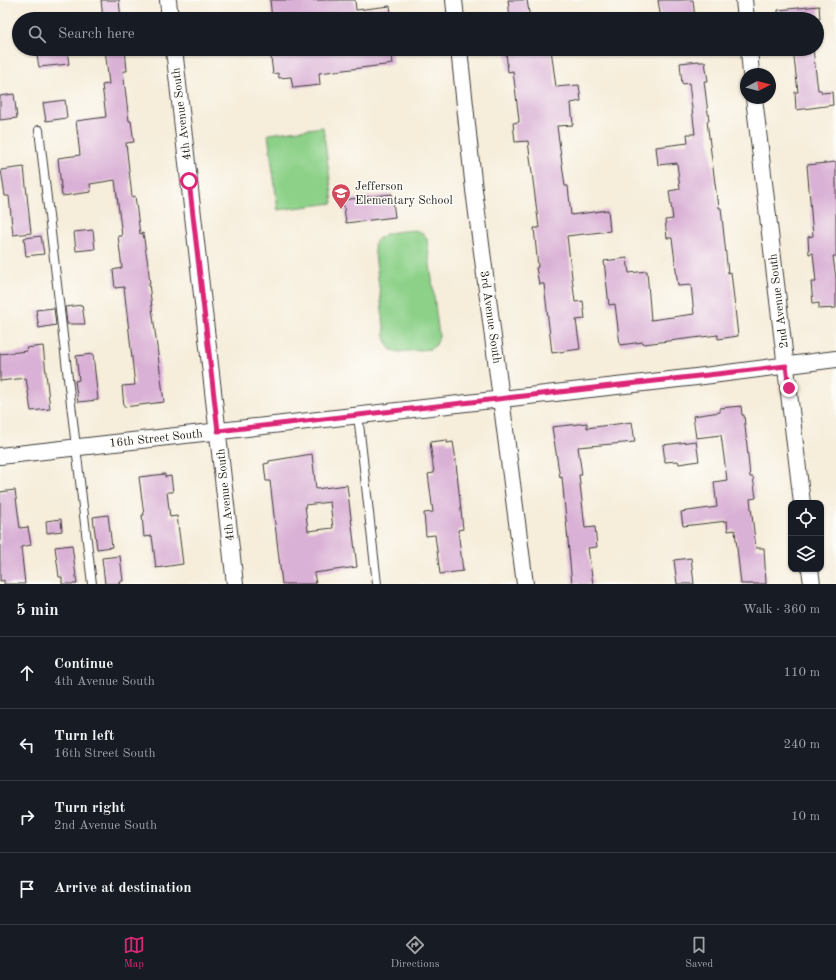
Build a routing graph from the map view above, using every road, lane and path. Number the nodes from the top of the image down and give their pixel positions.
1 (168, 0) edge
2 (454, 0) edge
3 (744, 0) edge
4 (169, 12) edge
5 (455, 12) edge
6 (745, 12) edge
7 (175, 56) edge
8 (460, 56) edge
9 (750, 56) edge
10 (751, 68) edge
11 (755, 104) edge
12 (39, 130) dead end
13 (836, 359) edge
14 (786, 366) junction
15 (502, 399) junction
16 (358, 415) junction
17 (218, 431) junction
18 (77, 447) junction
19 (0, 456) edge
20 (802, 500) edge
21 (810, 572) edge
22 (92, 584) edge
23 (235, 584) edge
24 (377, 584) edge
25 (525, 584) edge
26 (812, 584) edge

1 - 4 street
2 - 5 street
3 - 6 street
7 - 17 street, 4th Avenue South
8 - 15 street, 3rd Avenue South
9 - 10 street
11 - 14 street, 2nd Avenue South
12 - 18 lane
13 - 14 street, 16th Street South
14 - 15 street, 16th Street South
14 - 20 street, 2nd Avenue South
15 - 16 street, 16th Street South
15 - 25 street, 3rd Avenue South
16 - 17 street, 16th Street South
16 - 24 lane
17 - 18 street, 16th Street South
17 - 23 street, 4th Avenue South
18 - 19 street, 16th Street South
18 - 22 lane
21 - 26 street

